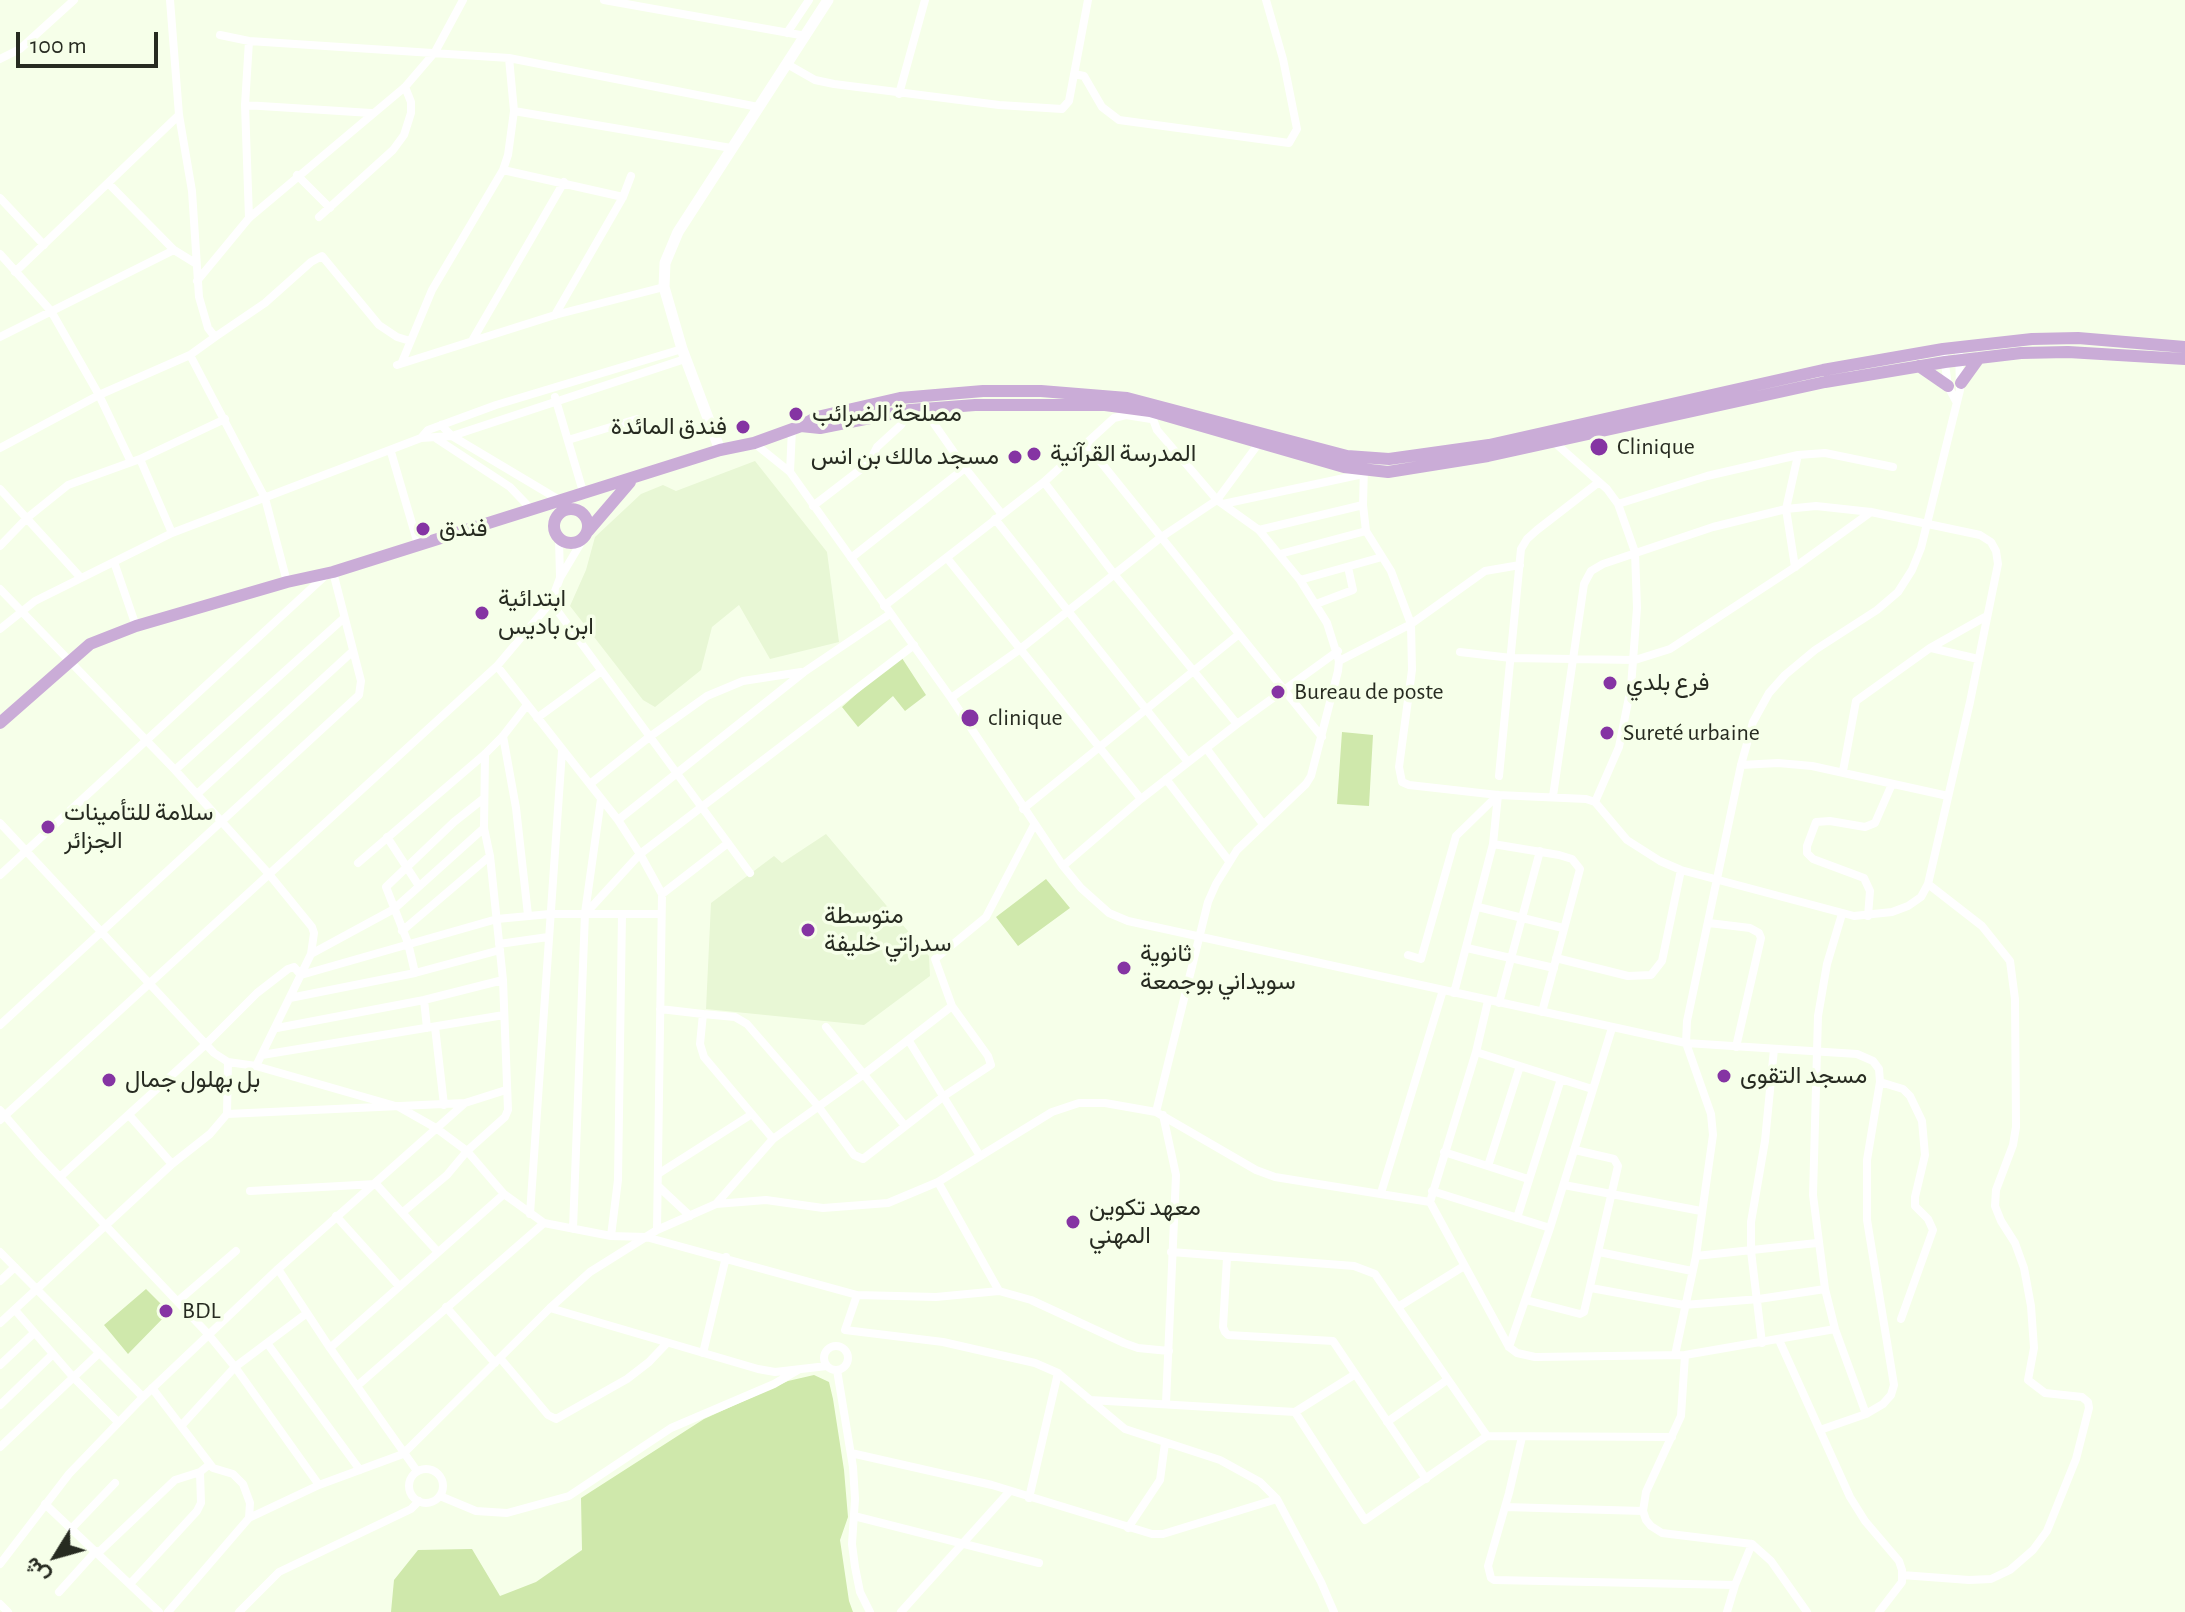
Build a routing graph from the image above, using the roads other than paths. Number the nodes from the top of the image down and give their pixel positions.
1 (74, 0) edge
2 (170, 0) edge
3 (459, 0) edge
4 (604, 0) edge
5 (809, 0) edge
6 (828, 0) edge
7 (925, 0) edge
8 (1088, 0) edge
9 (1266, 0) edge
10 (787, 33) junction
11 (220, 35) dead end
12 (806, 36) junction
13 (249, 41) junction
14 (435, 52) junction
15 (509, 58) junction
16 (0, 59) edge
17 (787, 64) junction
18 (1074, 74) junction
19 (405, 87) junction
20 (899, 94) junction
21 (245, 105) junction
22 (758, 107) junction
23 (514, 111) junction
24 (371, 113) junction
25 (179, 115) junction
26 (731, 148) junction
27 (503, 170) junction
28 (297, 175) junction
29 (631, 176) dead end
30 (564, 182) junction
31 (108, 183) junction
32 (623, 197) junction
33 (0, 198) edge
34 (330, 208) junction
35 (319, 217) dead end
36 (249, 218) junction
37 (44, 245) junction
38 (174, 250) junction
39 (0, 254) edge
40 (195, 263) junction
41 (15, 272) junction
42 (197, 281) junction
43 (664, 287) junction
44 (51, 311) junction
45 (555, 315) junction
46 (0, 337) edge
47 (215, 337) junction
48 (472, 339) junction
49 (410, 341) junction
50 (2185, 347) edge
51 (684, 354) junction
52 (1960, 354) junction
53 (190, 355) junction
54 (1944, 355) junction
55 (1979, 358) junction
56 (2185, 359) edge
57 (1919, 366) junction
58 (1955, 384) junction
59 (552, 388) junction
60 (99, 395) junction
61 (1011, 397) junction
62 (556, 400) junction
63 (916, 409) junction
64 (1150, 415) junction
65 (225, 419) junction
66 (637, 419) dead end
67 (441, 425) junction
68 (796, 428) junction
69 (428, 430) junction
70 (452, 436) junction
71 (421, 438) junction
72 (437, 439) junction
73 (568, 440) junction
74 (1554, 442) junction
75 (754, 443) junction
76 (1259, 443) junction
77 (1087, 445) junction
78 (0, 448) edge
79 (720, 450) junction
80 (391, 452) junction
81 (1798, 455) junction
82 (135, 461) junction
83 (1364, 467) junction
84 (1893, 467) dead end
85 (965, 468) junction
86 (790, 472) junction
87 (526, 478) junction
88 (632, 479) junction
89 (1044, 482) junction
90 (1599, 482) junction
91 (510, 487) junction
92 (0, 489) edge
93 (584, 495) junction
94 (265, 498) junction
95 (1220, 502) junction
96 (1618, 504) junction
97 (568, 505) junction
98 (1363, 505) junction
99 (813, 506) junction
100 (1786, 509) junction
101 (532, 510) junction
102 (1871, 512) junction
103 (998, 516) junction
104 (27, 518) junction
105 (1928, 523) junction
106 (1259, 530) junction
107 (1366, 531) junction
108 (172, 533) junction
109 (586, 534) junction
110 (557, 536) junction
111 (1160, 538) junction
112 (418, 544) junction
113 (0, 546) edge
114 (1635, 552) junction
115 (1280, 554) junction
116 (1382, 557) junction
117 (851, 558) junction
118 (947, 558) junction
119 (114, 562) junction
120 (1520, 565) junction
121 (1348, 567) junction
122 (1795, 567) junction
123 (331, 573) junction
124 (1114, 574) junction
125 (81, 578) junction
126 (560, 578) junction
127 (1300, 580) junction
128 (287, 582) junction
129 (0, 589) edge
130 (551, 602) junction
131 (1316, 604) junction
132 (887, 610) junction
133 (1066, 611) junction
134 (20, 612) junction
135 (1985, 617) junction
136 (344, 618) junction
137 (1411, 624) junction
138 (136, 626) junction
139 (0, 629) edge
140 (1238, 635) junction
141 (914, 645) junction
142 (1930, 648) junction
143 (1019, 650) junction
144 (353, 651) junction
145 (1460, 652) dead end
146 (1338, 656) junction
147 (1511, 658) junction
148 (1978, 659) junction
149 (1635, 660) junction
150 (1571, 661) junction
151 (69, 662) junction
152 (497, 666) junction
153 (1195, 670) junction
154 (600, 672) junction
155 (804, 672) junction
156 (1283, 690) junction
157 (951, 698) junction
158 (527, 705) junction
159 (1146, 711) junction
160 (537, 718) junction
161 (0, 723) edge
162 (1237, 724) junction
163 (503, 736) junction
164 (1322, 737) junction
165 (648, 738) junction
166 (148, 741) junction
167 (1099, 748) junction
168 (1206, 748) junction
169 (562, 751) junction
170 (485, 754) junction
171 (1188, 762) junction
172 (1741, 765) junction
173 (175, 770) junction
174 (1843, 771) junction
175 (675, 773) junction
176 (1499, 776) dead end
177 (1166, 779) junction
178 (590, 784) junction
179 (1892, 784) junction
180 (197, 794) junction
181 (1498, 795) junction
182 (1553, 796) junction
183 (1948, 796) junction
184 (483, 799) junction
185 (601, 799) junction
186 (1141, 799) junction
187 (1595, 802) junction
188 (701, 807) junction
189 (1023, 809) junction
190 (618, 820) junction
191 (221, 821) junction
192 (0, 823) edge
193 (1263, 824) junction
194 (1034, 825) junction
195 (484, 828) junction
196 (387, 837) junction
197 (728, 843) junction
198 (1493, 844) junction
199 (26, 851) junction
200 (1540, 851) junction
201 (640, 854) junction
202 (490, 856) junction
203 (1229, 861) junction
204 (358, 863) dead end
205 (406, 866) junction
206 (1063, 866) junction
207 (1681, 870) junction
208 (268, 873) junction
209 (750, 873) dead end
210 (0, 875) edge
211 (1718, 879) junction
212 (1928, 884) junction
213 (419, 886) junction
214 (662, 894) junction
215 (1478, 907) junction
216 (394, 909) junction
217 (585, 913) junction
218 (550, 914) junction
219 (622, 914) junction
220 (661, 914) junction
221 (1842, 914) junction
222 (528, 915) junction
223 (1868, 916) junction
224 (1521, 918) junction
225 (497, 919) junction
226 (1709, 923) junction
227 (1563, 928) junction
228 (103, 931) junction
229 (402, 931) junction
230 (1200, 936) junction
231 (548, 937) junction
232 (408, 943) junction
233 (500, 947) junction
234 (1467, 948) junction
235 (311, 954) junction
236 (1408, 955) dead end
237 (1511, 958) junction
238 (1556, 958) junction
239 (1554, 968) junction
240 (415, 973) junction
241 (301, 975) junction
242 (503, 980) junction
243 (150, 984) junction
244 (1443, 990) junction
245 (1454, 993) junction
246 (290, 998) junction
247 (424, 1000) junction
248 (1488, 1001) junction
249 (1499, 1003) junction
250 (952, 1006) junction
251 (660, 1009) junction
252 (1542, 1012) junction
253 (703, 1014) junction
254 (504, 1015) junction
255 (0, 1025) edge
256 (826, 1027) dead end
257 (277, 1028) junction
258 (431, 1028) junction
259 (1612, 1028) junction
260 (909, 1041) junction
261 (1686, 1043) junction
262 (205, 1045) junction
263 (1736, 1047) junction
264 (1774, 1049) junction
265 (1476, 1052) junction
266 (1817, 1052) junction
267 (262, 1055) junction
268 (228, 1062) junction
269 (256, 1066) junction
270 (1520, 1066) junction
271 (864, 1074) junction
272 (1561, 1079) junction
273 (1880, 1082) junction
274 (1592, 1089) junction
275 (506, 1090) junction
276 (944, 1096) junction
277 (465, 1103) junction
278 (444, 1105) junction
279 (818, 1106) junction
280 (399, 1107) junction
281 (227, 1114) junction
282 (752, 1114) junction
283 (1160, 1114) junction
284 (2, 1115) edge
285 (129, 1115) junction
286 (905, 1126) junction
287 (436, 1128) junction
288 (773, 1139) junction
289 (1575, 1150) junction
290 (467, 1151) junction
291 (1444, 1152) junction
292 (980, 1156) junction
293 (172, 1164) junction
294 (1488, 1166) junction
295 (658, 1174) junction
296 (60, 1177) junction
297 (1528, 1179) junction
298 (938, 1182) junction
299 (376, 1184) junction
300 (1564, 1185) junction
301 (658, 1186) junction
302 (250, 1191) dead end
303 (1432, 1191) junction
304 (1381, 1193) junction
305 (504, 1194) junction
306 (1611, 1195) junction
307 (1430, 1202) junction
308 (716, 1204) junction
309 (1701, 1211) junction
310 (403, 1212) junction
311 (530, 1214) junction
312 (336, 1216) junction
313 (690, 1216) junction
314 (1517, 1218) junction
315 (544, 1223) junction
316 (107, 1227) junction
317 (1550, 1228) junction
318 (573, 1229) junction
319 (657, 1230) junction
320 (611, 1236) junction
321 (646, 1237) junction
322 (1817, 1243) junction
323 (236, 1251) dead end
324 (437, 1251) junction
325 (1751, 1251) junction
326 (0, 1252) edge
327 (1171, 1252) junction
328 (1599, 1252) junction
329 (1696, 1256) junction
330 (726, 1257) junction
331 (1227, 1258) junction
332 (1464, 1266) junction
333 (15, 1267) junction
334 (278, 1269) junction
335 (1692, 1271) junction
336 (0, 1281) edge
337 (399, 1286) junction
338 (1591, 1288) junction
339 (1825, 1289) junction
340 (36, 1290) junction
341 (999, 1291) junction
342 (857, 1295) junction
343 (1759, 1299) junction
344 (1526, 1300) junction
345 (178, 1301) junction
346 (1684, 1305) junction
347 (446, 1307) junction
348 (1398, 1307) junction
349 (550, 1308) junction
350 (15, 1310) junction
351 (307, 1313) junction
352 (1901, 1319) dead end
353 (0, 1323) edge
354 (1835, 1329) junction
355 (845, 1330) junction
356 (34, 1333) junction
357 (208, 1334) junction
358 (1779, 1340) junction
359 (267, 1343) junction
360 (667, 1343) junction
361 (1762, 1343) junction
362 (839, 1346) junction
363 (1509, 1347) junction
364 (330, 1348) junction
365 (1169, 1351) junction
366 (703, 1353) junction
367 (53, 1354) junction
368 (98, 1354) junction
369 (1675, 1355) junction
370 (1685, 1355) junction
371 (498, 1360) junction
372 (0, 1365) edge
373 (827, 1366) junction
374 (235, 1367) junction
375 (798, 1370) junction
376 (837, 1370) junction
377 (1058, 1373) junction
378 (1354, 1375) junction
379 (73, 1377) junction
380 (1447, 1380) junction
381 (357, 1386) junction
382 (152, 1388) junction
383 (143, 1397) junction
384 (1090, 1400) junction
385 (1166, 1403) junction
386 (0, 1405) edge
387 (1295, 1412) junction
388 (1866, 1414) junction
389 (118, 1422) junction
390 (1387, 1422) junction
391 (181, 1426) junction
392 (1820, 1430) junction
393 (1487, 1436) junction
394 (1522, 1437) junction
395 (1672, 1437) junction
396 (1165, 1443) junction
397 (0, 1447) edge
398 (851, 1453) junction
399 (403, 1454) junction
400 (210, 1464) junction
401 (360, 1470) junction
402 (417, 1471) junction
403 (200, 1472) junction
404 (1426, 1479) junction
405 (115, 1483) dead end
406 (319, 1485) junction
407 (1009, 1492) junction
408 (440, 1496) junction
409 (1029, 1498) junction
410 (1277, 1499) junction
411 (419, 1501) junction
412 (45, 1504) junction
413 (1505, 1507) junction
414 (1643, 1511) junction
415 (854, 1516) junction
416 (249, 1518) junction
417 (72, 1528) junction
418 (1128, 1528) junction
419 (963, 1543) junction
420 (1752, 1544) junction
421 (97, 1552) junction
422 (1039, 1563) dead end
423 (0, 1564) edge
424 (1902, 1575) junction
425 (130, 1584) junction
426 (1735, 1585) junction
427 (59, 1592) dead end
428 (148, 1601) junction
429 (0, 1604) edge
430 (8, 1612) edge
431 (140, 1612) edge
432 (159, 1612) edge
433 (168, 1612) edge
434 (239, 1612) edge
435 (870, 1612) edge
436 (901, 1612) edge
437 (1334, 1612) edge
438 (1727, 1612) edge
439 (1807, 1612) edge
440 (1879, 1612) edge

1 - 16 street
2 - 25 street
3 - 14 street
4 - 10 street
5 - 10 street
6 - 12 main road
7 - 20 street
8 - 18 street
9 - 18 street
10 - 12 street
11 - 13 street
12 - 17 main road
13 - 14 street
13 - 21 street
14 - 15 street
14 - 19 street
15 - 22 street
15 - 23 street
17 - 20 street
17 - 22 main road
18 - 20 street
19 - 24 street
19 - 34 street
21 - 24 street
21 - 36 street
22 - 26 main road
23 - 26 street
23 - 27 street
24 - 28 street
25 - 31 street
25 - 40 street
26 - 43 main road
27 - 30 street
27 - 49 street
28 - 34 street
28 - 36 street
29 - 32 street
30 - 32 street
30 - 48 street
31 - 37 street
31 - 38 street
32 - 45 street
33 - 37 street
34 - 35 street
36 - 42 street
37 - 41 street
38 - 40 street
38 - 44 street
39 - 41 street
40 - 42 street
41 - 44 street
42 - 47 street
43 - 45 street
43 - 51 main road
44 - 46 street
44 - 60 street
45 - 48 street
47 - 49 street
47 - 53 street
48 - 49 street
50 - 52 main road
51 - 59 street
51 - 62 street
51 - 79 main road
52 - 54 main road
52 - 55 main road
52 - 58 street
53 - 60 street
53 - 65 street
54 - 57 main road
54 - 58 street
54 - 83 main road
55 - 56 main road
55 - 58 main road
57 - 58 main road
57 - 74 main road
58 - 105 street
59 - 62 street
59 - 67 street
60 - 78 street
60 - 82 street
61 - 63 main road
61 - 64 main road
61 - 68 main road
61 - 83 main road
62 - 70 street
62 - 73 street
63 - 68 main road
63 - 85 street
63 - 99 street
64 - 76 main road
64 - 77 street
64 - 95 street
65 - 82 street
65 - 94 street
66 - 73 street
67 - 69 street
67 - 70 street
68 - 75 main road
68 - 86 street
69 - 71 street
69 - 72 street
70 - 72 street
70 - 87 street
71 - 72 street
71 - 80 street
72 - 91 street
73 - 93 street
74 - 83 main road
74 - 90 street
75 - 79 main road
75 - 86 street
76 - 83 main road
76 - 95 street
77 - 89 street
77 - 111 street
79 - 88 main road
80 - 94 street
80 - 112 street
81 - 84 street
81 - 96 street
81 - 100 street
82 - 104 street
82 - 108 street
83 - 95 street
83 - 98 street
85 - 103 street
85 - 117 street
86 - 99 street
87 - 91 street
87 - 97 street
88 - 93 main road
88 - 109 main road
89 - 103 street
89 - 124 street
90 - 96 street
90 - 120 street
91 - 101 street
92 - 104 street
93 - 97 main road
94 - 108 street
94 - 128 street
95 - 106 street
95 - 111 street
96 - 114 street
97 - 101 main road
97 - 109 main road
97 - 110 main road
98 - 106 street
98 - 107 street
99 - 117 street
100 - 102 street
100 - 114 street
100 - 122 street
101 - 110 main road
101 - 112 main road
102 - 105 street
102 - 122 street
103 - 118 street
103 - 133 street
104 - 113 street
104 - 125 street
105 - 135 street
105 - 172 street
106 - 115 street
107 - 115 street
107 - 116 street
108 - 119 street
109 - 110 main road
109 - 126 street
110 - 126 street
111 - 124 street
111 - 140 street
112 - 123 main road
114 - 149 street
114 - 150 street
115 - 127 street
116 - 121 street
116 - 137 street
117 - 132 street
118 - 132 street
118 - 143 street
119 - 125 street
119 - 138 street
120 - 137 street
120 - 147 street
121 - 127 street
121 - 131 street
122 - 149 street
123 - 128 main road
123 - 136 street
123 - 166 street
124 - 133 street
124 - 153 street
125 - 134 street
126 - 130 street
127 - 131 street
128 - 138 main road
129 - 134 street
130 - 152 street
130 - 154 street
131 - 146 street
132 - 141 street
132 - 155 street
133 - 143 street
133 - 159 street
134 - 139 street
134 - 151 street
135 - 142 street
135 - 148 street
136 - 144 street
136 - 173 street
137 - 146 street
137 - 181 street
138 - 151 main road
140 - 153 street
140 - 156 street
141 - 157 street
141 - 188 street
142 - 148 street
142 - 174 street
143 - 157 street
143 - 167 street
144 - 180 street
144 - 191 street
145 - 147 street
146 - 156 street
146 - 164 street
147 - 150 street
147 - 176 street
148 - 183 street
149 - 150 street
149 - 187 street
150 - 182 street
151 - 161 main road
151 - 166 street
152 - 158 street
152 - 208 street
153 - 159 street
153 - 162 street
154 - 160 street
154 - 165 street
155 - 165 street
155 - 175 street
156 - 162 street
156 - 164 street
157 - 189 street
158 - 160 street
158 - 163 street
159 - 167 street
159 - 171 street
160 - 169 street
162 - 168 street
163 - 170 street
163 - 222 street
164 - 193 street
165 - 175 street
165 - 178 street
166 - 173 street
166 - 199 street
167 - 186 street
167 - 189 street
168 - 171 street
168 - 193 street
169 - 178 street
169 - 218 street
170 - 184 street
170 - 196 street
171 - 177 street
172 - 174 street
172 - 211 street
173 - 180 street
174 - 179 street
175 - 188 street
175 - 190 street
177 - 186 street
177 - 203 street
178 - 185 street
179 - 183 street
179 - 223 street
180 - 191 street
181 - 182 street
181 - 198 street
181 - 236 street
182 - 187 street
183 - 212 street
184 - 195 street
184 - 205 street
185 - 190 street
185 - 217 street
186 - 206 street
187 - 207 street
188 - 197 street
188 - 201 street
189 - 194 street
190 - 201 street
191 - 208 street
191 - 228 street
192 - 199 street
193 - 203 street
194 - 206 street
194 - 250 street
195 - 202 street
195 - 213 street
196 - 204 street
196 - 205 street
197 - 209 street
197 - 214 street
198 - 200 street
198 - 215 street
199 - 210 street
199 - 228 street
200 - 224 street
200 - 227 street
201 - 214 street
201 - 217 street
202 - 225 street
202 - 229 street
203 - 230 street
205 - 213 street
205 - 216 street
206 - 230 street
207 - 211 street
207 - 238 street
208 - 235 street
208 - 243 street
211 - 221 street
211 - 226 street
212 - 223 street
212 - 424 street
213 - 216 street
214 - 220 street
215 - 224 street
215 - 234 street
216 - 229 street
216 - 235 street
217 - 218 street
217 - 219 street
217 - 318 street
218 - 222 street
218 - 231 street
219 - 220 street
219 - 320 street
220 - 251 street
221 - 223 street
221 - 266 street
222 - 225 street
224 - 227 street
224 - 237 street
225 - 232 street
225 - 233 street
226 - 261 street
226 - 263 street
227 - 238 street
228 - 243 street
228 - 255 street
229 - 232 street
230 - 244 street
230 - 283 street
231 - 233 street
231 - 311 street
232 - 240 street
232 - 241 street
233 - 240 street
233 - 242 street
234 - 237 street
234 - 245 street
235 - 241 street
237 - 239 street
237 - 249 street
238 - 239 street
239 - 252 street
240 - 246 street
241 - 246 street
241 - 262 street
242 - 247 street
242 - 254 street
243 - 262 street
243 - 284 street
244 - 245 street
244 - 304 street
245 - 248 street
246 - 257 street
247 - 257 street
247 - 258 street
248 - 249 street
248 - 265 street
249 - 252 street
250 - 260 street
250 - 276 street
251 - 253 street
251 - 295 street
252 - 259 street
253 - 279 street
253 - 282 street
254 - 258 street
254 - 275 street
256 - 271 street
257 - 267 street
258 - 267 street
258 - 278 street
259 - 261 street
259 - 274 street
260 - 271 street
260 - 276 street
261 - 263 street
261 - 309 street
262 - 268 street
262 - 285 street
263 - 264 street
264 - 266 street
264 - 325 street
265 - 270 street
265 - 291 street
266 - 273 street
266 - 322 street
267 - 269 street
268 - 269 street
268 - 281 street
269 - 280 street
270 - 272 street
270 - 294 street
271 - 279 street
271 - 286 street
272 - 274 street
272 - 297 street
273 - 352 street
273 - 388 street
274 - 289 street
275 - 277 street
275 - 290 street
276 - 286 street
276 - 292 street
277 - 278 street
277 - 287 street
278 - 280 street
279 - 286 street
279 - 288 street
280 - 281 street
280 - 287 street
281 - 293 street
282 - 288 street
282 - 295 street
283 - 292 street
283 - 304 street
283 - 327 street
284 - 296 street
285 - 293 street
285 - 296 street
287 - 290 street
287 - 299 street
288 - 308 street
289 - 300 street
289 - 306 street
290 - 305 street
290 - 310 street
291 - 294 street
291 - 303 street
292 - 298 street
293 - 316 street
294 - 297 street
295 - 301 street
296 - 316 street
297 - 314 street
298 - 308 street
298 - 341 street
299 - 302 street
299 - 310 street
299 - 312 street
300 - 306 street
300 - 317 street
301 - 313 street
301 - 319 street
303 - 307 street
303 - 314 street
304 - 307 street
305 - 311 street
305 - 324 street
306 - 309 street
306 - 328 street
307 - 332 street
308 - 313 street
309 - 329 street
310 - 324 street
311 - 315 street
312 - 334 street
312 - 337 street
313 - 319 street
314 - 317 street
315 - 318 street
315 - 347 street
316 - 340 street
316 - 345 street
317 - 344 street
318 - 320 street
319 - 321 street
320 - 321 street
321 - 330 street
321 - 349 street
322 - 325 street
322 - 339 street
323 - 345 street
324 - 337 street
325 - 329 street
325 - 343 street
326 - 333 street
327 - 331 street
327 - 365 street
328 - 335 street
328 - 338 street
329 - 335 street
330 - 342 street
330 - 366 street
331 - 348 street
331 - 378 street
332 - 348 street
332 - 363 street
333 - 336 street
333 - 340 street
334 - 351 street
334 - 357 street
335 - 346 street
337 - 364 street
338 - 344 street
338 - 346 street
339 - 343 street
339 - 354 street
340 - 350 street
340 - 368 street
341 - 342 street
341 - 365 street
342 - 355 street
343 - 346 street
343 - 361 street
344 - 363 street
345 - 357 street
346 - 369 street
347 - 371 street
347 - 381 street
348 - 380 street
349 - 360 street
349 - 371 street
350 - 353 street
350 - 356 street
351 - 359 street
351 - 364 street
354 - 358 street
354 - 388 street
355 - 362 street
355 - 377 street
356 - 367 street
356 - 372 street
357 - 374 street
357 - 382 street
358 - 361 street
358 - 392 street
359 - 374 street
359 - 401 street
360 - 366 street
360 - 371 street
361 - 370 street
362 - 373 street
362 - 376 street
363 - 369 street
364 - 381 street
365 - 385 street
366 - 375 street
367 - 379 street
367 - 386 street
368 - 379 street
368 - 383 street
369 - 370 street
370 - 395 street
371 - 399 street
373 - 375 street
373 - 376 street
374 - 391 street
374 - 406 street
375 - 408 street
376 - 398 street
377 - 384 street
377 - 409 street
378 - 387 street
378 - 390 street
379 - 389 street
379 - 397 street
380 - 390 street
380 - 393 street
381 - 399 street
382 - 383 street
382 - 391 street
383 - 389 street
384 - 385 street
384 - 396 street
385 - 387 street
387 - 404 street
388 - 392 street
389 - 412 street
390 - 404 street
391 - 400 street
392 - 424 street
393 - 394 street
393 - 404 street
394 - 395 street
394 - 413 street
395 - 414 street
396 - 410 street
396 - 418 street
398 - 407 street
398 - 415 street
399 - 401 street
399 - 402 street
400 - 403 street
400 - 416 street
401 - 406 street
402 - 408 street
402 - 411 street
403 - 421 street
403 - 425 street
405 - 417 street
406 - 416 street
407 - 409 street
407 - 419 street
408 - 411 street
409 - 418 street
410 - 418 street
410 - 437 street
411 - 434 street
412 - 417 street
412 - 423 street
413 - 414 street
413 - 426 street
414 - 420 street
415 - 419 street
415 - 435 street
416 - 433 street
417 - 421 street
419 - 422 street
419 - 436 street
420 - 426 street
420 - 439 street
421 - 425 street
421 - 427 street
424 - 440 street
425 - 428 street
426 - 438 street
428 - 431 street
428 - 432 street
429 - 430 street

